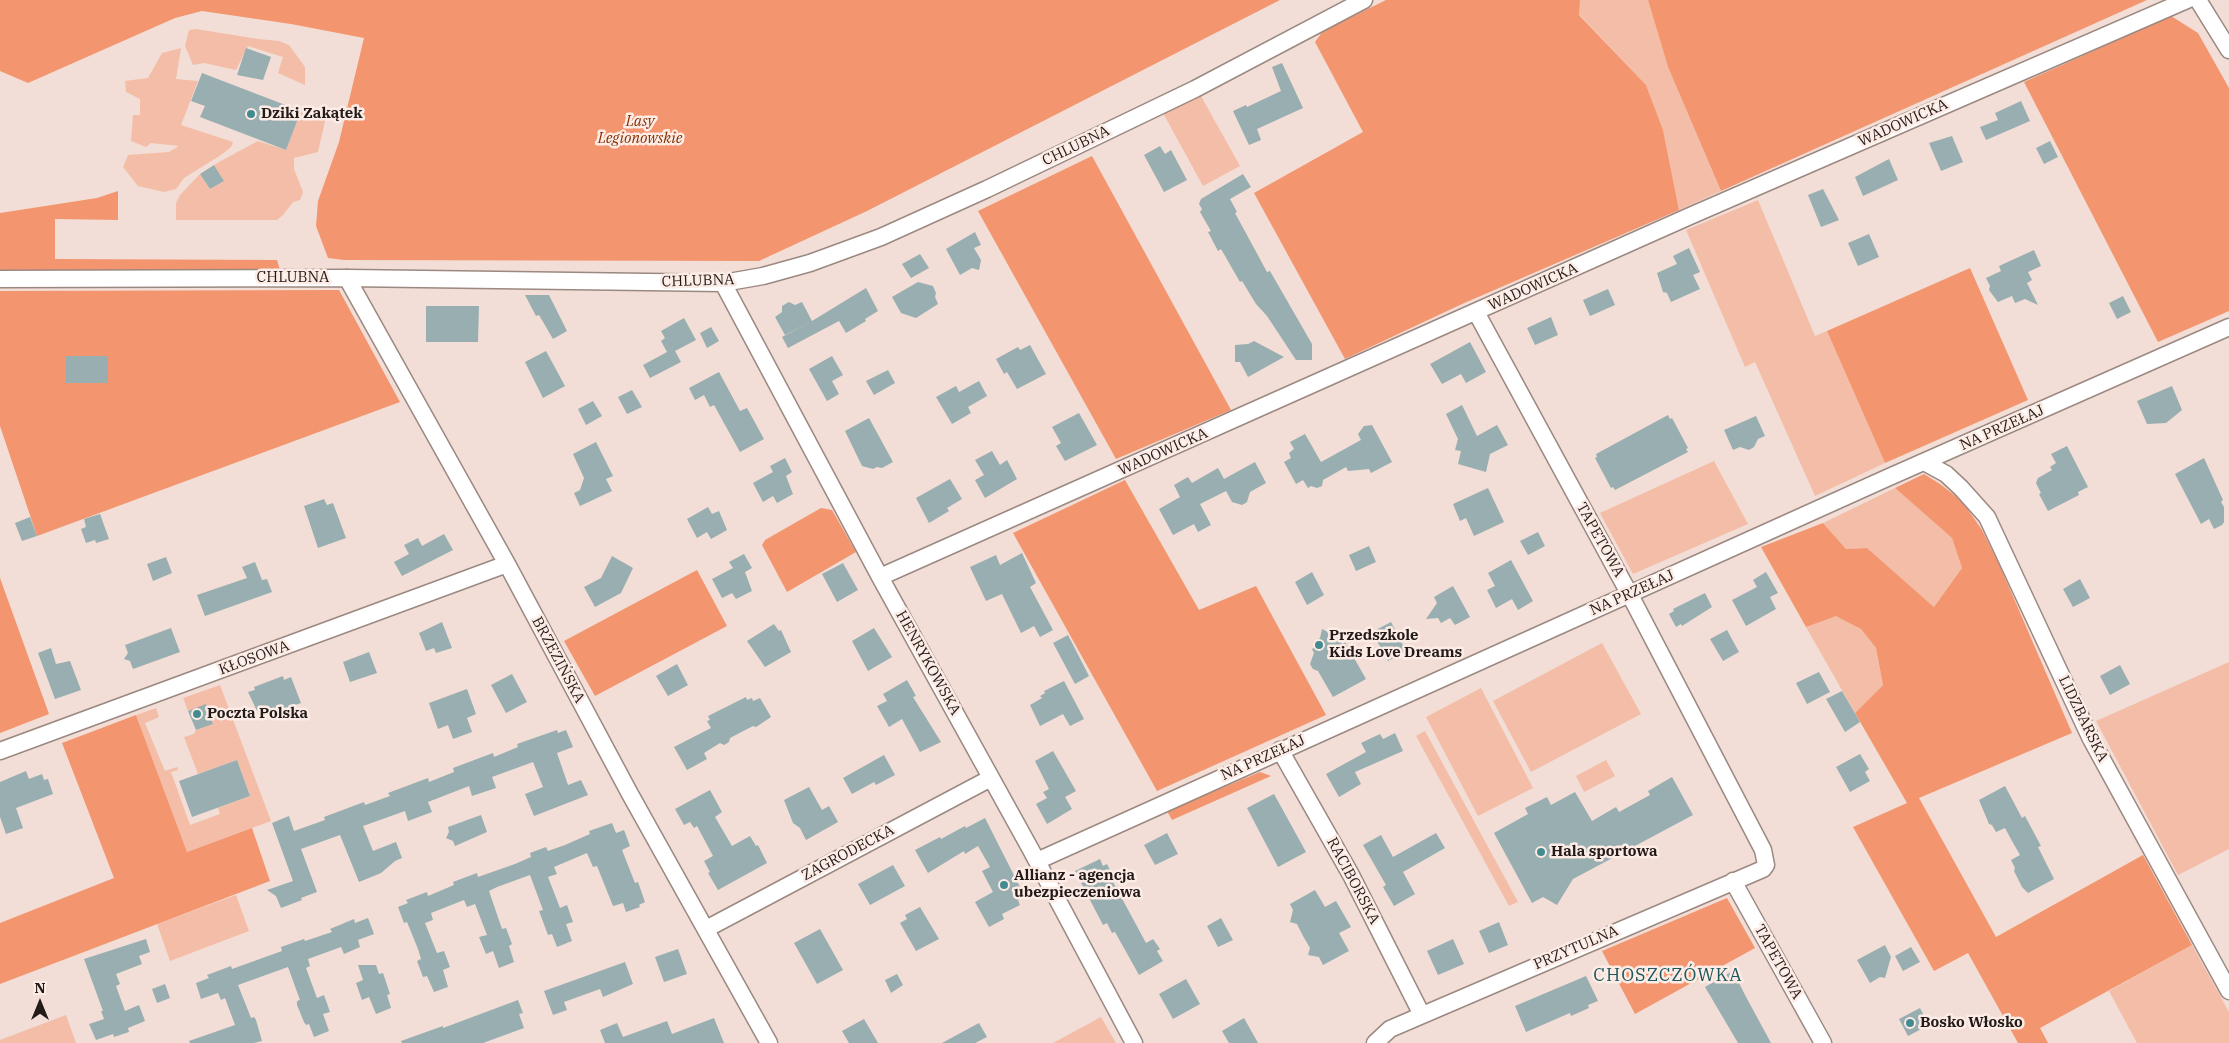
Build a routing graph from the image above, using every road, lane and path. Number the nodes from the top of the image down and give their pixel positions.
1 (1364, 0) edge
2 (2187, 0) edge
3 (2198, 0) edge
4 (2229, 50) edge
5 (347, 278) junction
6 (0, 279) edge
7 (723, 283) junction
8 (1476, 312) junction
9 (2229, 327) edge
10 (1924, 462) junction
11 (507, 564) junction
12 (880, 577) junction
13 (1630, 594) junction
14 (1280, 750) junction
15 (0, 751) edge
16 (991, 778) junction
17 (1763, 850) joint
18 (1037, 860) junction
19 (1733, 881) junction
20 (706, 929) junction
21 (2229, 991) edge
22 (1422, 1015) junction
23 (769, 1043) edge
24 (1134, 1043) edge
25 (1375, 1043) edge
26 (1822, 1043) edge

1 - 7 street, CHLUBNA
2 - 8 street, WADOWICKA
3 - 4 street
5 - 6 street, CHLUBNA
5 - 7 street, CHLUBNA
5 - 11 street, BRZEZIŃSKA
7 - 12 street, HENRYKOWSKA
8 - 12 street, WADOWICKA
8 - 13 street, TAPETOWA
9 - 10 street, NA PRZEŁAJ
10 - 13 street, NA PRZEŁAJ
10 - 21 street, LIDZBARSKA
11 - 15 street, KŁOSOWA
11 - 20 street, BRZEZIŃSKA
12 - 16 street, HENRYKOWSKA
13 - 14 street, NA PRZEŁAJ
13 - 17 street, TAPETOWA
14 - 18 street, NA PRZEŁAJ
14 - 22 street, RACIBORSKA
16 - 18 street, HENRYKOWSKA
16 - 20 street, ZAGRODECKA
17 - 19 street, PRZYTULNA
18 - 24 street, HENRYKOWSKA
19 - 22 street, PRZYTULNA
19 - 26 street, TAPETOWA
20 - 23 street, BRZEZIŃSKA
22 - 25 street, PRZYTULNA

